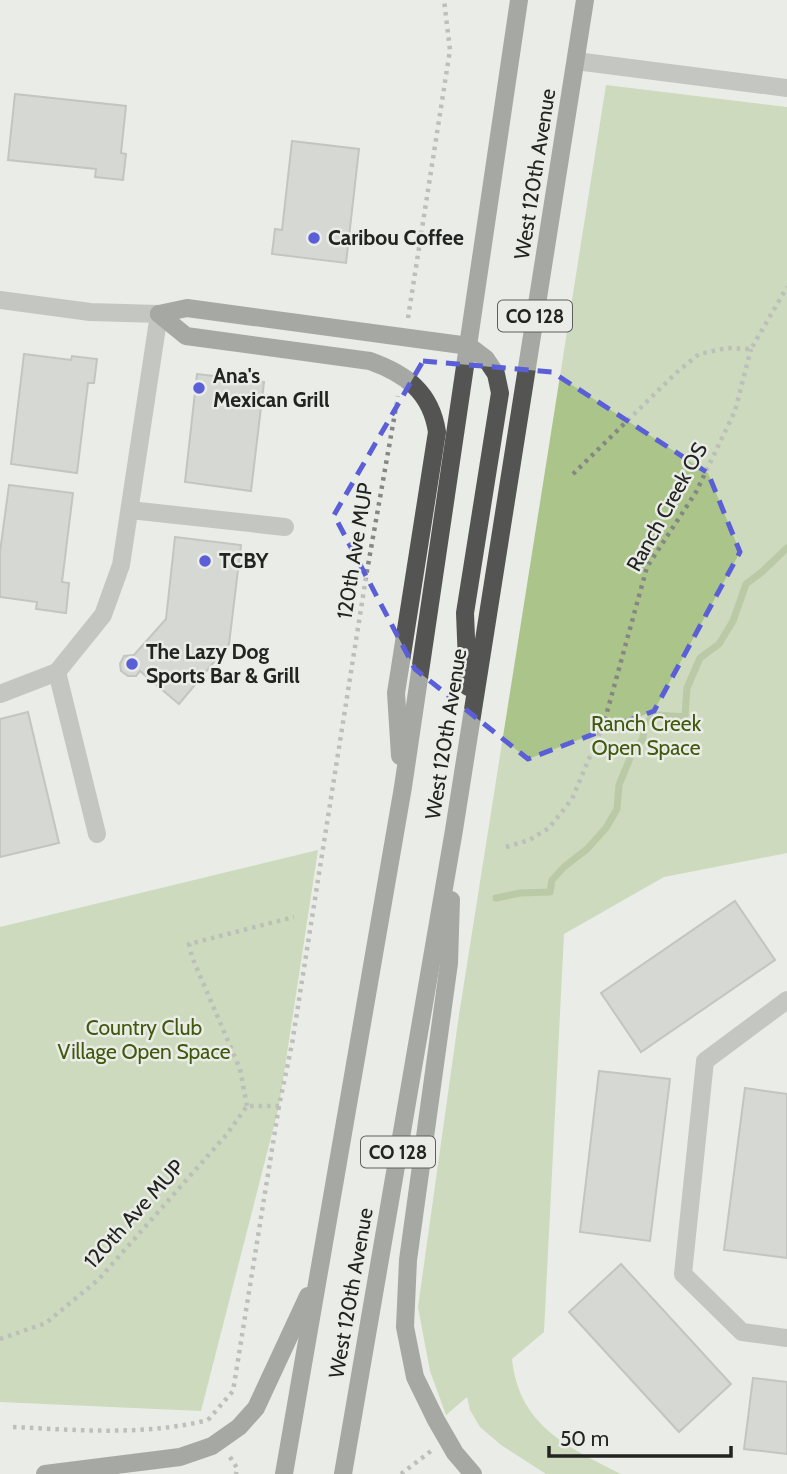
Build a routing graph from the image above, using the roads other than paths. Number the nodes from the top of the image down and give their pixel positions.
1 (519, 0) edge
2 (586, 0) edge
3 (576, 61) junction
4 (787, 88) edge
5 (0, 300) edge
6 (159, 314) junction
7 (469, 346) junction
8 (130, 510) junction
9 (285, 527) dead end
10 (57, 672) junction
11 (0, 694) edge
12 (470, 725) junction
13 (403, 787) junction
14 (454, 830) junction
15 (97, 834) dead end
16 (787, 1000) edge
17 (318, 1274) junction
18 (787, 1338) edge
19 (44, 1474) edge
20 (284, 1474) edge
21 (343, 1474) edge
22 (473, 1474) edge

1 - 7 main road, West 120th Avenue / CO 128
2 - 3 main road, West 120th Avenue / CO 128
3 - 4 street
3 - 12 main road, West 120th Avenue / CO 128
5 - 6 street
6 - 7 main road
6 - 8 street
6 - 13 main road
7 - 12 main road
7 - 13 main road, West 120th Avenue / CO 128
8 - 9 street
8 - 10 street
10 - 11 street
10 - 15 street
12 - 14 main road, West 120th Avenue / CO 128
13 - 17 main road, West 120th Avenue / CO 128
14 - 21 main road, West 120th Avenue / CO 128
14 - 22 main road
16 - 18 street
17 - 19 main road
17 - 20 main road, West 120th Avenue / CO 128

